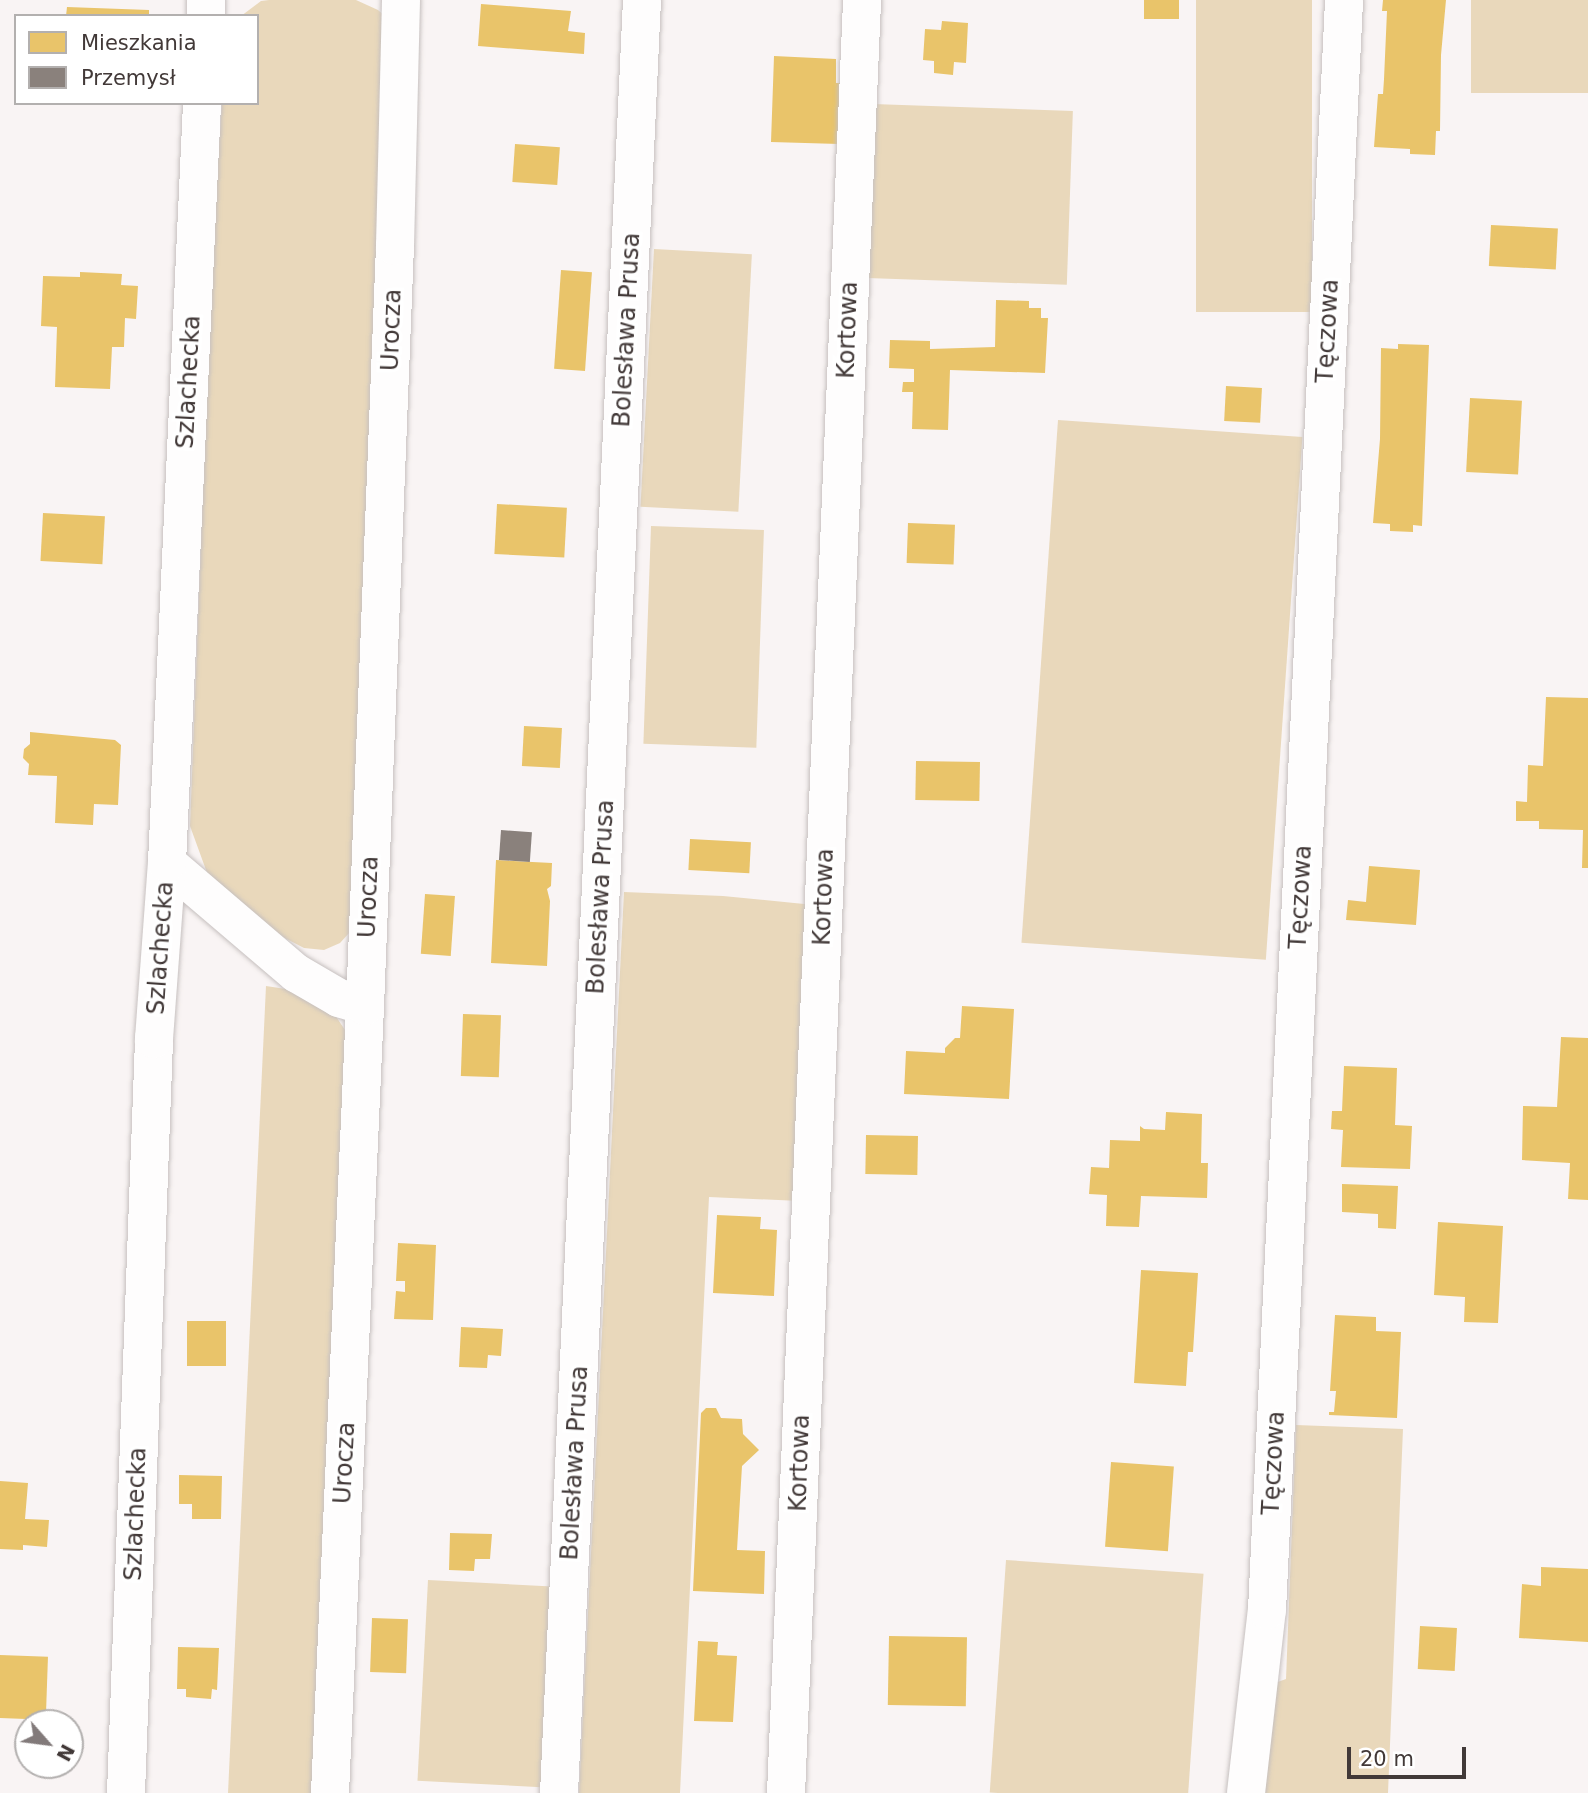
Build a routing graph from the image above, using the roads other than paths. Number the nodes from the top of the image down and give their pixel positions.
1 (401, 0) edge
2 (642, 0) edge
3 (862, 0) edge
4 (1344, 0) edge
5 (202, 105) edge
6 (167, 863) junction
7 (365, 1006) junction
8 (126, 1793) edge
9 (330, 1793) edge
10 (559, 1793) edge
11 (786, 1793) edge
12 (1246, 1793) edge

1 - 7 street, Urocza
2 - 10 street, Bolesława Prusa
3 - 11 street, Kortowa
4 - 12 street, Tęczowa
5 - 6 street, Szlachecka
6 - 7 street
6 - 8 street, Szlachecka
7 - 9 street, Urocza

